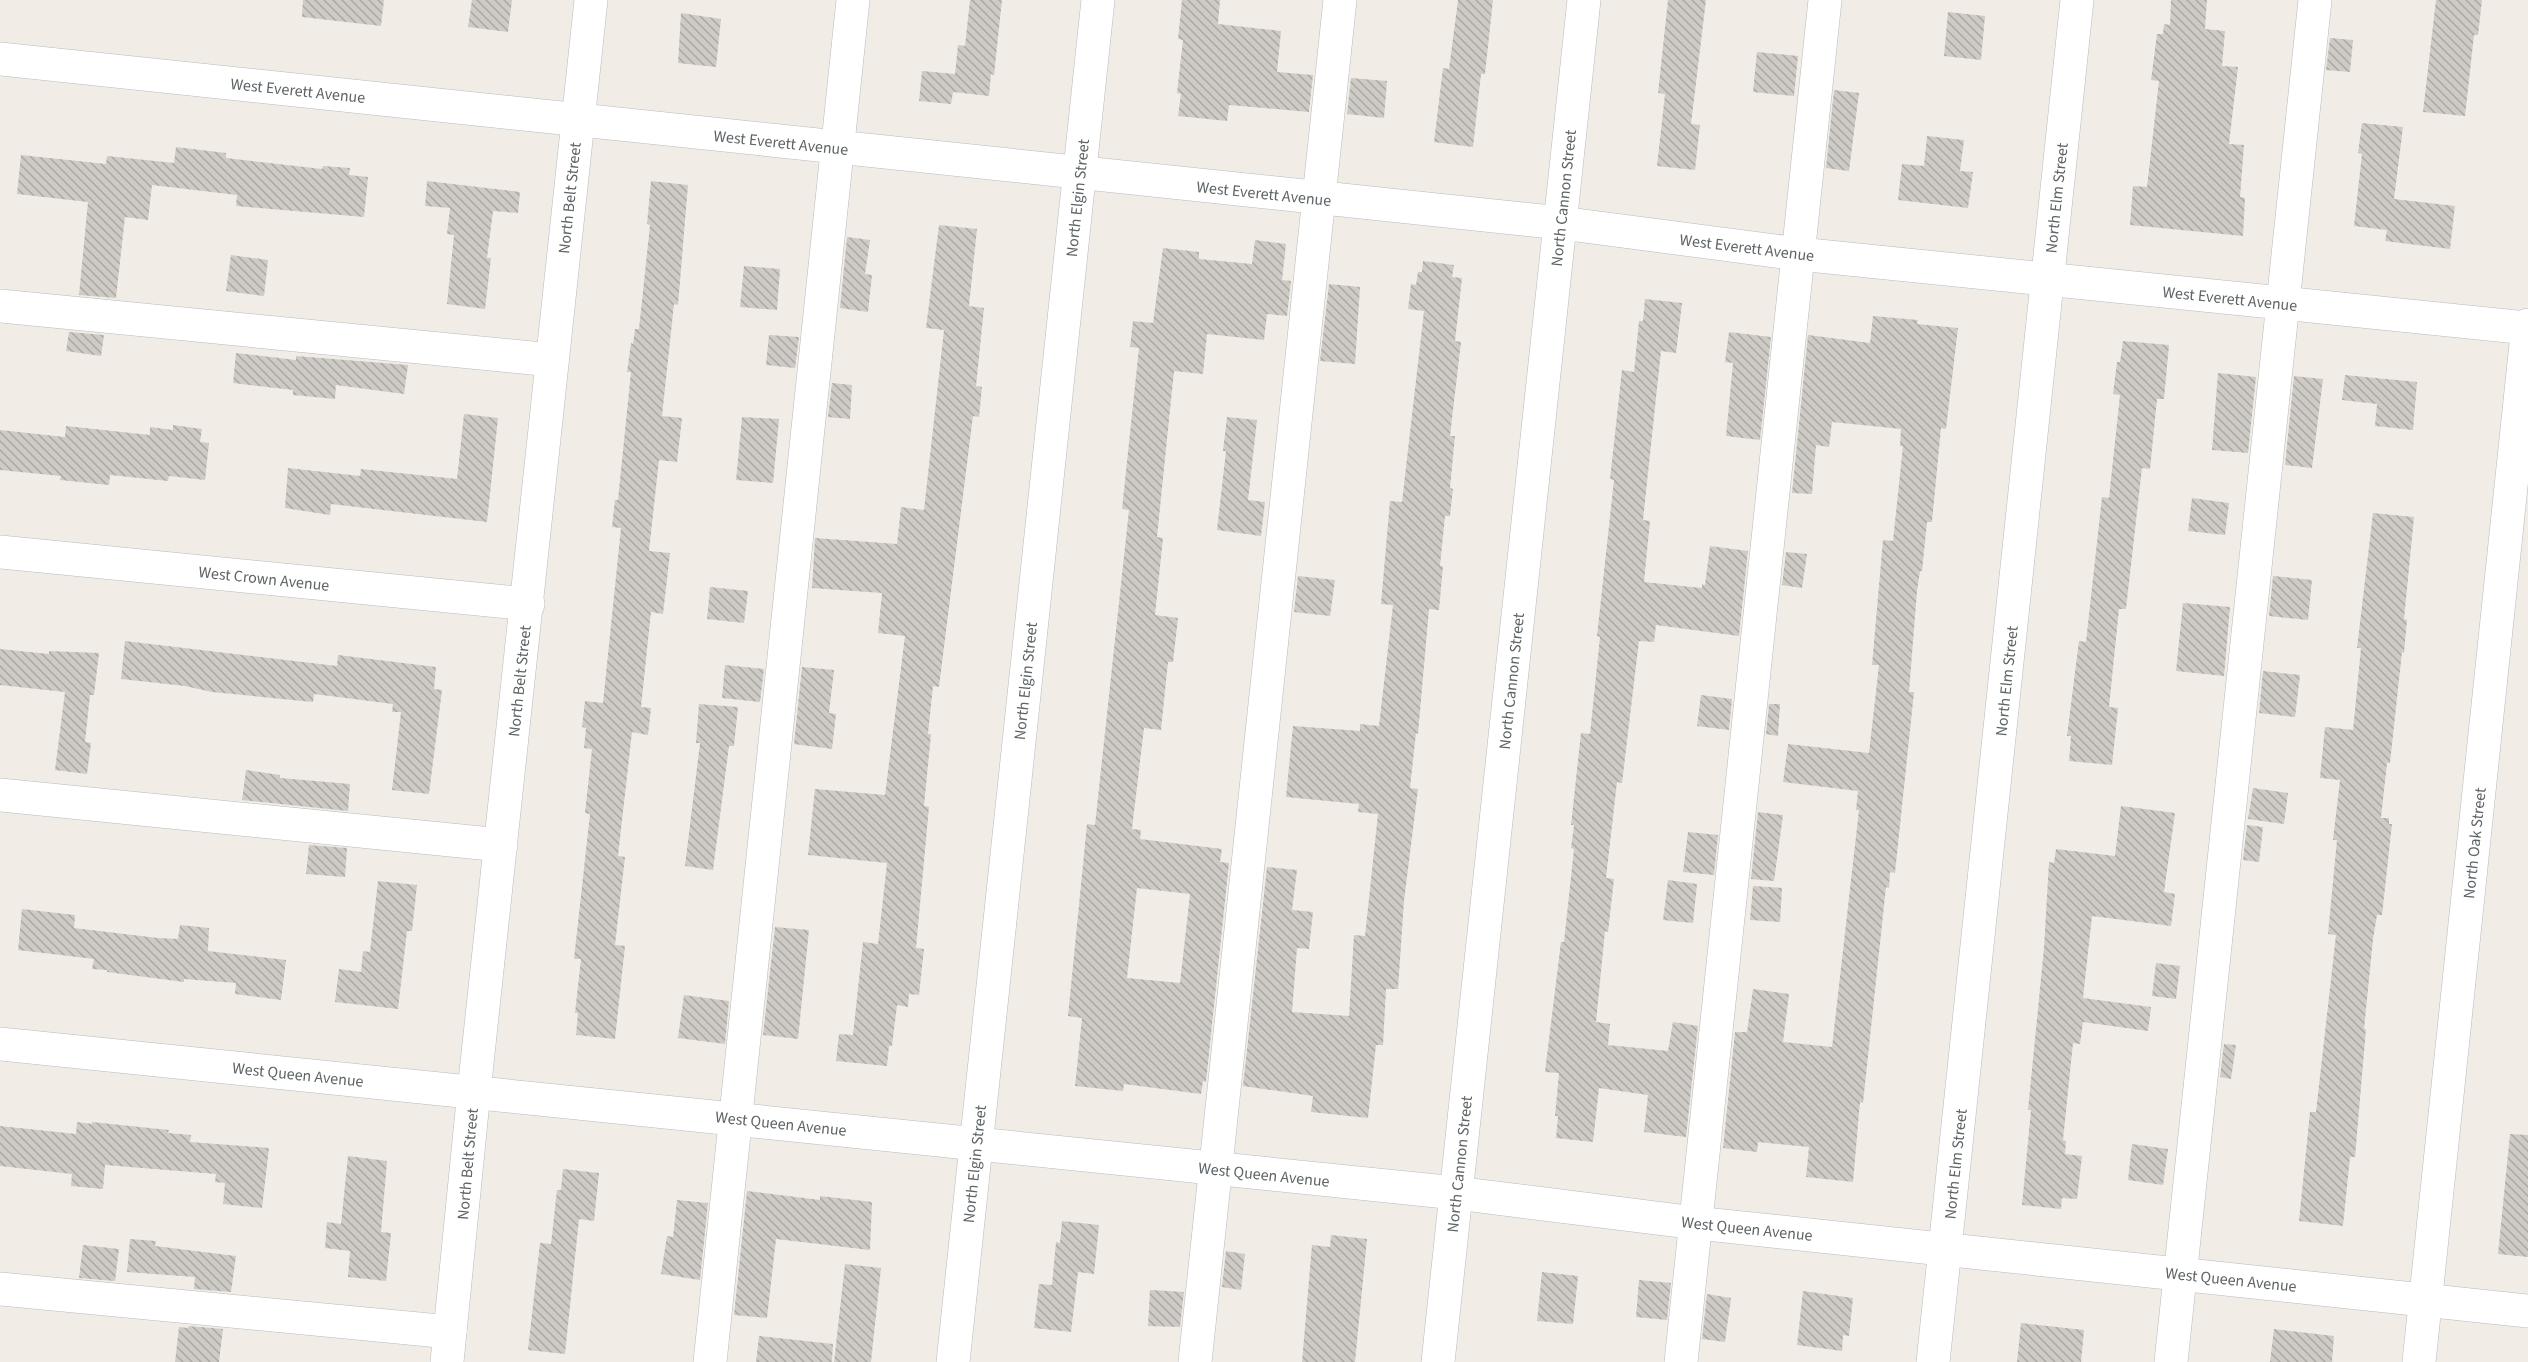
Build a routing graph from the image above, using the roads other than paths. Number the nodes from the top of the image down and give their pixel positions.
1 (591, 0) edge
2 (853, 0) edge
3 (1098, 0) edge
4 (1340, 0) edge
5 (1584, 0) edge
6 (1826, 0) edge
7 (2077, 0) edge
8 (2315, 0) edge
9 (0, 59) edge
10 (577, 119) junction
11 (837, 148) junction
12 (1079, 174) junction
13 (1320, 198) junction
14 (1561, 223) junction
15 (1800, 254) junction
16 (2048, 280) junction
17 (2284, 303) junction
18 (0, 306) edge
19 (2528, 327) edge
20 (552, 360) junction
21 (0, 552) edge
22 (528, 604) junction
23 (0, 795) edge
24 (501, 845) junction
25 (0, 1044) edge
26 (474, 1091) junction
27 (736, 1118) junction
28 (976, 1143) junction
29 (1216, 1169) junction
30 (1456, 1193) junction
31 (1696, 1222) junction
32 (1946, 1249) junction
33 (2180, 1273) junction
34 (0, 1288) edge
35 (2426, 1299) junction
36 (2528, 1311) edge
37 (449, 1347) edge
38 (710, 1362) edge
39 (953, 1362) edge
40 (1195, 1362) edge
41 (1438, 1362) edge
42 (1681, 1362) edge
43 (1933, 1362) edge
44 (2170, 1362) edge
45 (2419, 1362) edge

1 - 10 street, North Belt Street
2 - 11 street
3 - 12 street, North Elgin Street
4 - 13 street
5 - 14 street, North Cannon Street
6 - 15 street
7 - 16 street, North Elm Street
8 - 17 street
9 - 10 street, West Everett Avenue
10 - 11 street, West Everett Avenue
10 - 20 street, North Belt Street
11 - 12 street, West Everett Avenue
11 - 27 street
12 - 13 street, West Everett Avenue
12 - 28 street, North Elgin Street
13 - 14 street, West Everett Avenue
13 - 29 street
14 - 15 street, West Everett Avenue
14 - 30 street, North Cannon Street
15 - 16 street, West Everett Avenue
15 - 31 street
16 - 17 street, West Everett Avenue
16 - 32 street, North Elm Street
17 - 19 street, West Everett Avenue
17 - 33 street
18 - 20 street
19 - 35 street, North Oak Street
20 - 22 street, North Belt Street
21 - 22 street, West Crown Avenue
22 - 24 street, North Belt Street
23 - 24 street
24 - 26 street, North Belt Street
25 - 26 street, West Queen Avenue
26 - 27 street, West Queen Avenue
26 - 37 street, North Belt Street
27 - 28 street, West Queen Avenue
27 - 38 street
28 - 29 street, West Queen Avenue
28 - 39 street, North Elgin Street
29 - 30 street, West Queen Avenue
29 - 40 street
30 - 31 street, West Queen Avenue
30 - 41 street, North Cannon Street
31 - 32 street, West Queen Avenue
31 - 42 street
32 - 33 street, West Queen Avenue
32 - 43 street, North Elm Street
33 - 35 street, West Queen Avenue
33 - 44 street
34 - 37 street
35 - 36 street, West Queen Avenue
35 - 45 street, North Oak Street

